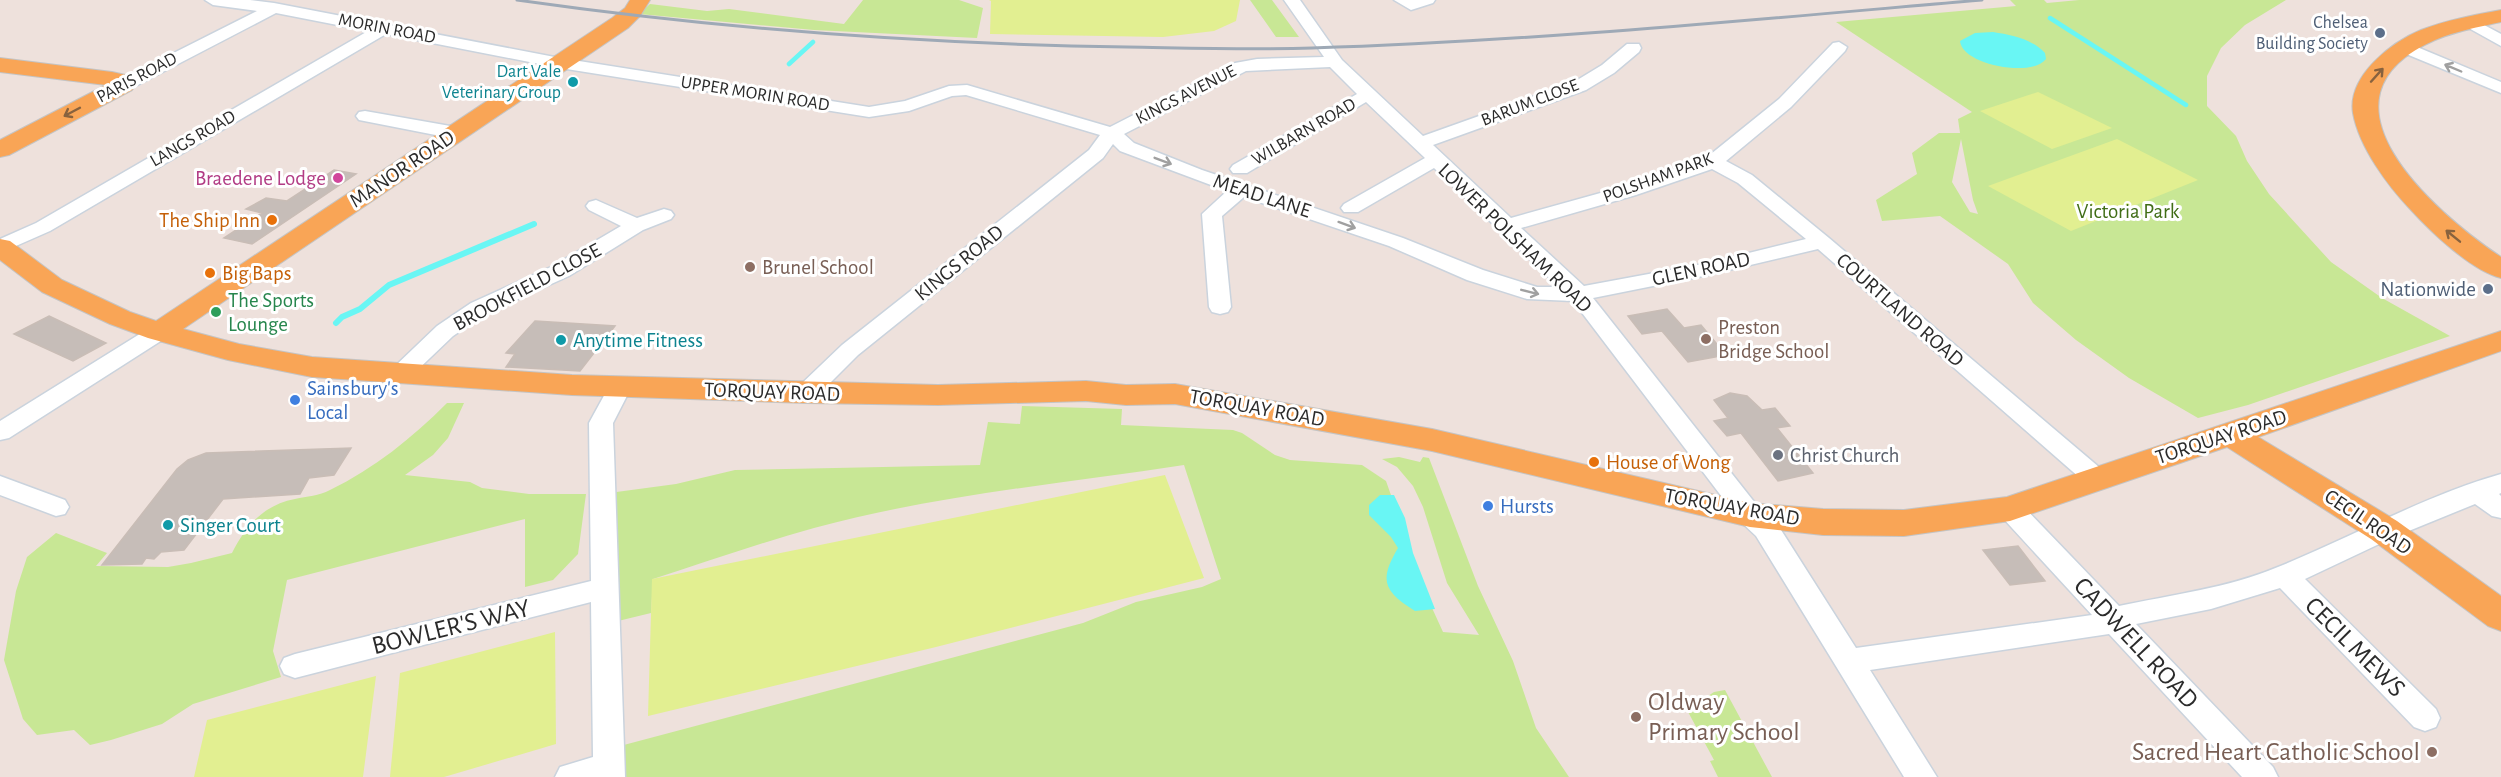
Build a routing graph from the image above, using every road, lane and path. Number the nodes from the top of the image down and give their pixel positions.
1 (213, 0) edge
2 (640, 0) edge
3 (1292, 0) edge
4 (274, 8) junction
5 (2501, 16) edge
6 (2471, 23) junction
7 (384, 28) junction
8 (2501, 41) edge
9 (1839, 47) dead end
10 (2405, 47) junction
11 (1633, 48) dead end
12 (1333, 58) junction
13 (560, 63) junction
14 (0, 65) edge
15 (124, 85) junction
16 (2501, 88) edge
17 (949, 91) joint
18 (1368, 96) junction
19 (365, 116) dead end
20 (456, 133) junction
21 (1112, 133) junction
22 (1419, 144) junction
23 (0, 150) edge
24 (1437, 161) junction
25 (1713, 162) junction
26 (1240, 179) junction
27 (596, 206) dead end
28 (1351, 208) dead end
29 (664, 215) dead end
30 (1509, 225) junction
31 (636, 226) junction
32 (1822, 242) junction
33 (0, 247) edge
34 (2501, 270) edge
35 (1579, 294) junction
36 (1220, 307) dead end
37 (159, 332) junction
38 (2501, 340) edge
39 (400, 374) junction
40 (620, 386) junction
41 (806, 393) junction
42 (0, 432) edge
43 (2230, 434) junction
44 (2089, 473) junction
45 (2501, 483) edge
46 (0, 485) edge
47 (2476, 492) junction
48 (56, 507) dead end
49 (2501, 508) edge
50 (2010, 509) junction
51 (1750, 515) junction
52 (2384, 530) junction
53 (2285, 576) junction
54 (606, 588) junction
55 (2501, 616) edge
56 (2113, 618) junction
57 (1848, 661) junction
58 (295, 666) dead end
59 (2425, 718) dead end
60 (608, 771) edge
61 (571, 777) edge
62 (1921, 777) edge
63 (2262, 777) edge

1 - 4 street, MORIN ROAD
2 - 13 main road, MANOR ROAD
3 - 12 street, LOWER POLSHAM ROAD
4 - 7 street, MORIN ROAD
4 - 15 street, PARIS ROAD
5 - 6 main road
6 - 8 street
6 - 10 main road
7 - 13 street, MORIN ROAD
7 - 33 street, LANGS ROAD
9 - 25 street, POLSHAM PARK
16 -> 10 street
34 -> 10 main road
11 - 22 street, BARUM CLOSE
12 - 18 street, LOWER POLSHAM ROAD
12 - 21 street, KINGS AVENUE
13 - 17 street, UPPER MORIN ROAD
13 - 20 main road, MANOR ROAD
14 - 15 main road
15 -> 23 main road, PARIS ROAD
17 - 21 street, MEAD LANE
18 - 22 street, LOWER POLSHAM ROAD
18 - 26 street, WILBARN ROAD
19 - 20 street
20 - 37 main road, MANOR ROAD
21 -> 26 street, MEAD LANE
21 - 41 street, KINGS ROAD
22 - 24 street, LOWER POLSHAM ROAD
24 - 28 street
24 - 30 street, LOWER POLSHAM ROAD
25 - 30 street, POLSHAM PARK
25 - 32 street, COURTLAND ROAD
26 -> 35 street, MEAD LANE
26 - 36 street, WILBARN ROAD
27 - 31 street
29 - 31 street, BROOKFIELD CLOSE
30 - 35 street, LOWER POLSHAM ROAD
31 - 39 street, BROOKFIELD CLOSE
32 - 35 street, GLEN ROAD
32 - 44 street, COURTLAND ROAD
33 - 37 main road, TORQUAY ROAD
35 - 51 street, LOWER POLSHAM ROAD
37 - 39 main road, TORQUAY ROAD
37 - 42 street
38 - 43 main road, TORQUAY ROAD
39 - 40 main road, TORQUAY ROAD
40 - 41 main road, TORQUAY ROAD
40 - 54 street
41 - 51 main road, TORQUAY ROAD
43 - 44 main road, TORQUAY ROAD
43 - 52 main road, CECIL ROAD
44 - 50 main road, TORQUAY ROAD
45 - 47 street
46 - 48 street
47 - 49 street
47 - 52 street
50 - 51 main road, TORQUAY ROAD
50 - 56 street, CADWELL ROAD
51 - 57 street, LOWER POLSHAM ROAD
52 - 53 street
52 - 55 main road, CECIL ROAD
53 - 56 street
53 - 59 street, CECIL MEWS
54 - 58 street, BOWLER'S WAY
54 - 60 street
56 - 57 street
56 - 63 street, CADWELL ROAD
57 - 62 street, LOWER POLSHAM ROAD
60 - 61 street

